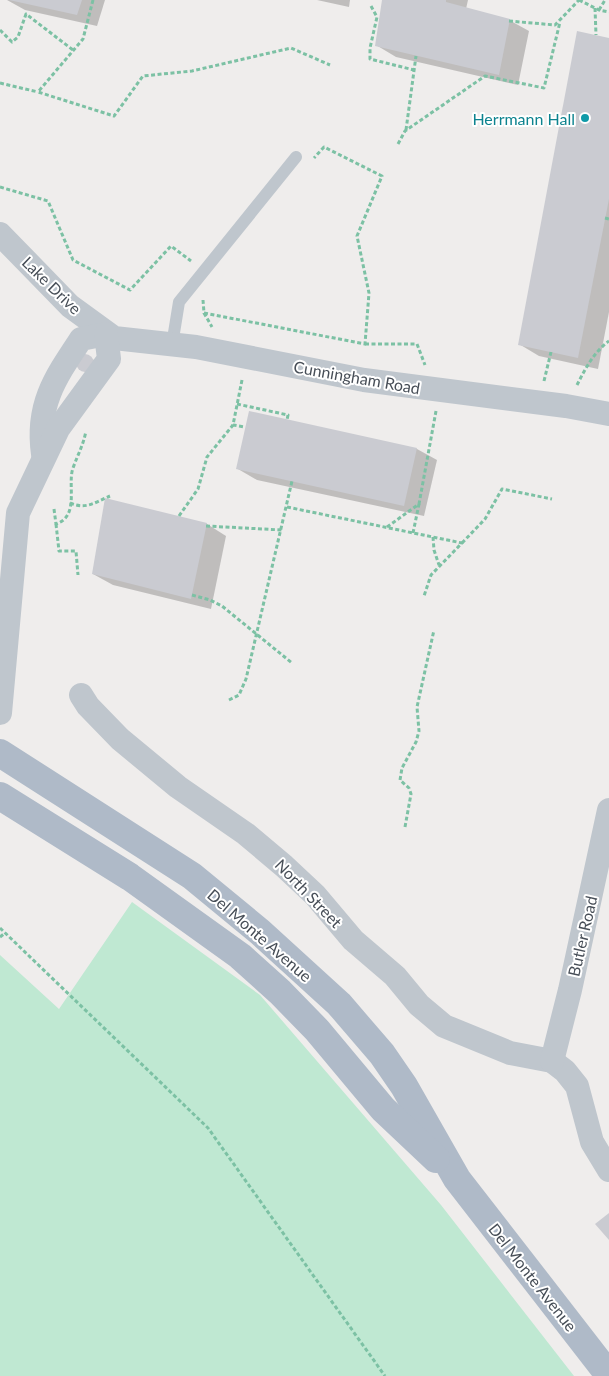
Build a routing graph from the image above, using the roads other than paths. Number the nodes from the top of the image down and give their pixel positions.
1 (301, 156) road end
2 (0, 234) edge
3 (106, 334) junction
4 (172, 345) junction
5 (609, 414) edge
6 (43, 457) junction
7 (82, 695) dead end
8 (0, 713) edge
9 (0, 753) edge
10 (0, 796) edge
11 (609, 810) edge
12 (552, 1061) junction
13 (609, 1170) edge
14 (457, 1179) junction
15 (609, 1375) edge

1 - 4 lane
2 - 3 street, Lake Drive
3 - 4 street, Cunningham Road
3 - 6 street, Cunningham Road
3 - 6 street, Cunningham Road
4 - 5 street, Cunningham Road
6 - 8 street, Cunningham Road
7 - 12 street, North Street
9 - 14 main road, Del Monte Avenue
10 - 14 main road, Del Monte Avenue
11 - 12 street, Butler Road
12 - 13 street
14 - 15 main road, Del Monte Avenue

